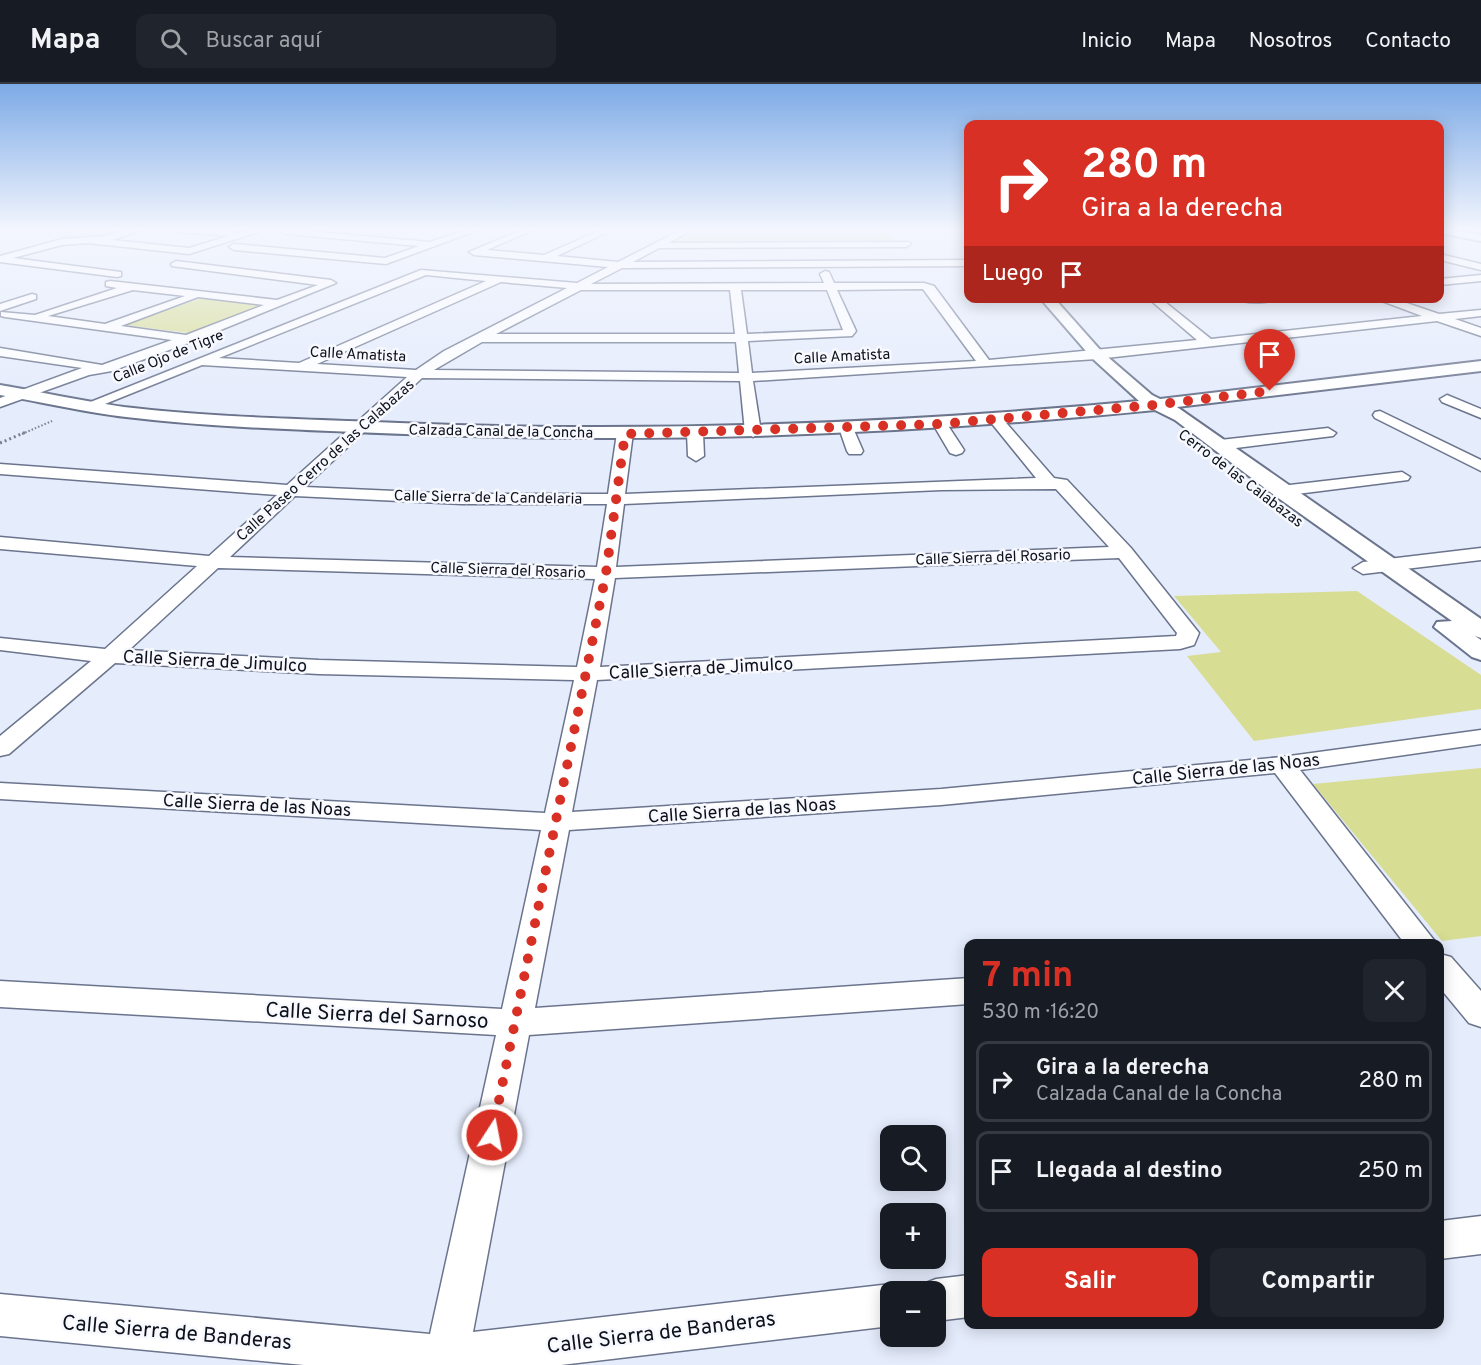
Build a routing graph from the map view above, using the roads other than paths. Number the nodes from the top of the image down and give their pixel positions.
1 (124, 289) edge
2 (157, 289) edge
3 (317, 289) edge
4 (383, 289) edge
5 (477, 289) edge
6 (574, 289) edge
7 (735, 289) edge
8 (831, 289) edge
9 (931, 289) edge
10 (9, 293) dead end
11 (201, 294) junction
12 (1050, 303) edge
13 (1159, 303) edge
14 (1394, 303) edge
15 (280, 304) junction
16 (3, 311) edge
17 (1481, 313) edge
18 (33, 318) junction
19 (1439, 318) junction
20 (105, 327) junction
21 (1481, 332) edge
22 (478, 338) junction
23 (742, 338) junction
24 (187, 339) junction
25 (1208, 343) junction
26 (0, 351) edge
27 (1097, 355) junction
28 (1481, 357) edge
29 (202, 361) junction
30 (984, 364) junction
31 (1481, 366) edge
32 (107, 368) junction
33 (299, 368) junction
34 (419, 374) junction
35 (746, 377) junction
36 (0, 390) edge
37 (33, 396) junction
38 (1447, 399) dead end
39 (1150, 402) junction
40 (0, 403) edge
41 (92, 405) junction
42 (0, 412) edge
43 (1481, 414) edge
44 (1380, 415) dead end
45 (996, 420) junction
46 (940, 424) junction
47 (366, 425) junction
48 (753, 428) junction
49 (846, 428) junction
50 (695, 433) junction
51 (1328, 433) dead end
52 (625, 434) junction
53 (1220, 445) junction
54 (956, 450) dead end
55 (855, 451) dead end
56 (696, 456) dead end
57 (1481, 466) edge
58 (0, 470) edge
59 (1402, 477) dead end
60 (1049, 483) junction
61 (1281, 491) junction
62 (291, 492) junction
63 (615, 499) junction
64 (0, 543) edge
65 (1124, 552) junction
66 (1481, 554) edge
67 (214, 562) junction
68 (1387, 565) junction
69 (1363, 568) junction
70 (606, 573) junction
71 (1481, 630) edge
72 (0, 644) edge
73 (1481, 652) edge
74 (110, 656) junction
75 (586, 674) junction
76 (1481, 737) edge
77 (0, 748) edge
78 (1282, 765) junction
79 (0, 791) edge
80 (555, 822) junction
81 (1418, 939) edge
82 (1444, 971) edge
83 (964, 991) edge
84 (0, 994) edge
85 (1481, 1014) edge
86 (515, 1023) junction
87 (1481, 1236) edge
88 (1444, 1240) edge
89 (964, 1297) edge
90 (946, 1299) edge
91 (880, 1306) edge
92 (0, 1315) edge
93 (445, 1361) edge

1 - 18 street
2 - 11 street
3 - 15 street
4 - 29 street, Calle Ojo de Tigre
5 - 33 street
6 - 22 street, Calle Paseo Cerro de las Calabazas
7 - 23 street
8 - 23 street
9 - 30 street
10 - 16 street
11 - 15 street
11 - 20 street
12 - 27 street
13 - 25 street
14 - 19 street
15 - 24 street
16 - 18 street
17 - 19 street, Calle Amatista
18 - 20 street
19 - 21 street
19 - 25 street, Calle Amatista
20 - 24 street
22 - 23 street
22 - 34 street, Calle Paseo Cerro de las Calabazas
23 - 35 street
24 - 32 street
25 - 27 street, Calle Amatista
26 - 32 street
27 - 30 street, Calle Amatista
27 - 39 street
28 - 39 street, Calzada Canal de la Concha
29 - 33 street, Calle Amatista
29 - 41 street, Calle Ojo de Tigre
30 - 35 street, Calle Amatista
31 - 39 street, Calzada Canal de la Concha
32 - 37 street
33 - 34 street, Calle Amatista
34 - 35 street, Calle Amatista
34 - 47 street, Calle Paseo Cerro de las Calabazas
35 - 48 street
36 - 37 street, Calzada Canal de la Concha
37 - 40 street
37 - 41 street, Calzada Canal de la Concha
37 - 42 street
38 - 43 street
39 - 45 street, Calzada Canal de la Concha
39 - 48 street, Calzada Canal de la Concha
39 - 53 street, Cerro de las Calabazas
39 - 69 street, Cerro de las Calabazas
41 - 47 street, Calzada Canal de la Concha
44 - 57 street
45 - 46 street, Calzada Canal de la Concha
45 - 60 street
46 - 49 street, Calzada Canal de la Concha
46 - 54 street
47 - 48 street, Calzada Canal de la Concha
47 - 52 street, Calzada Canal de la Concha
47 - 62 street, Calle Paseo Cerro de las Calabazas
48 - 49 street, Calzada Canal de la Concha
48 - 50 street, Calzada Canal de la Concha
49 - 55 street
50 - 52 street, Calzada Canal de la Concha
50 - 56 street
51 - 53 street
52 - 63 street
53 - 61 street, Cerro de las Calabazas
58 - 62 street, Calle Sierra de la Candelaria
59 - 61 street
60 - 63 street, Calle Sierra de la Candelaria
60 - 65 street
61 - 68 street, Cerro de las Calabazas
62 - 63 street, Calle Sierra de la Candelaria
62 - 67 street, Calle Paseo Cerro de las Calabazas
63 - 70 street
64 - 67 street, Calle Sierra del Rosario
65 - 70 street, Calle Sierra del Rosario
65 - 75 street, Calle Sierra de Jimulco
66 - 68 street
67 - 70 street, Calle Sierra del Rosario
67 - 74 street, Calle Paseo Cerro de las Calabazas
68 - 69 street
68 - 71 street, Cerro de las Calabazas
69 - 73 street, Cerro de las Calabazas
70 - 75 street
72 - 74 street, Calle Sierra de Jimulco
74 - 75 street, Calle Sierra de Jimulco
74 - 77 street, Calle Paseo Cerro de las Calabazas
75 - 80 street
76 - 78 street, Calle Sierra de las Noas
78 - 80 street, Calle Sierra de las Noas
78 - 81 street
79 - 80 street, Calle Sierra de las Noas
80 - 86 street
82 - 85 street
83 - 86 street, Calle Sierra del Sarnoso
84 - 86 street, Calle Sierra del Sarnoso
86 - 93 street
87 - 88 street
89 - 90 street
91 - 93 street, Calle Sierra de Banderas
92 - 93 street, Calle Sierra de Banderas

